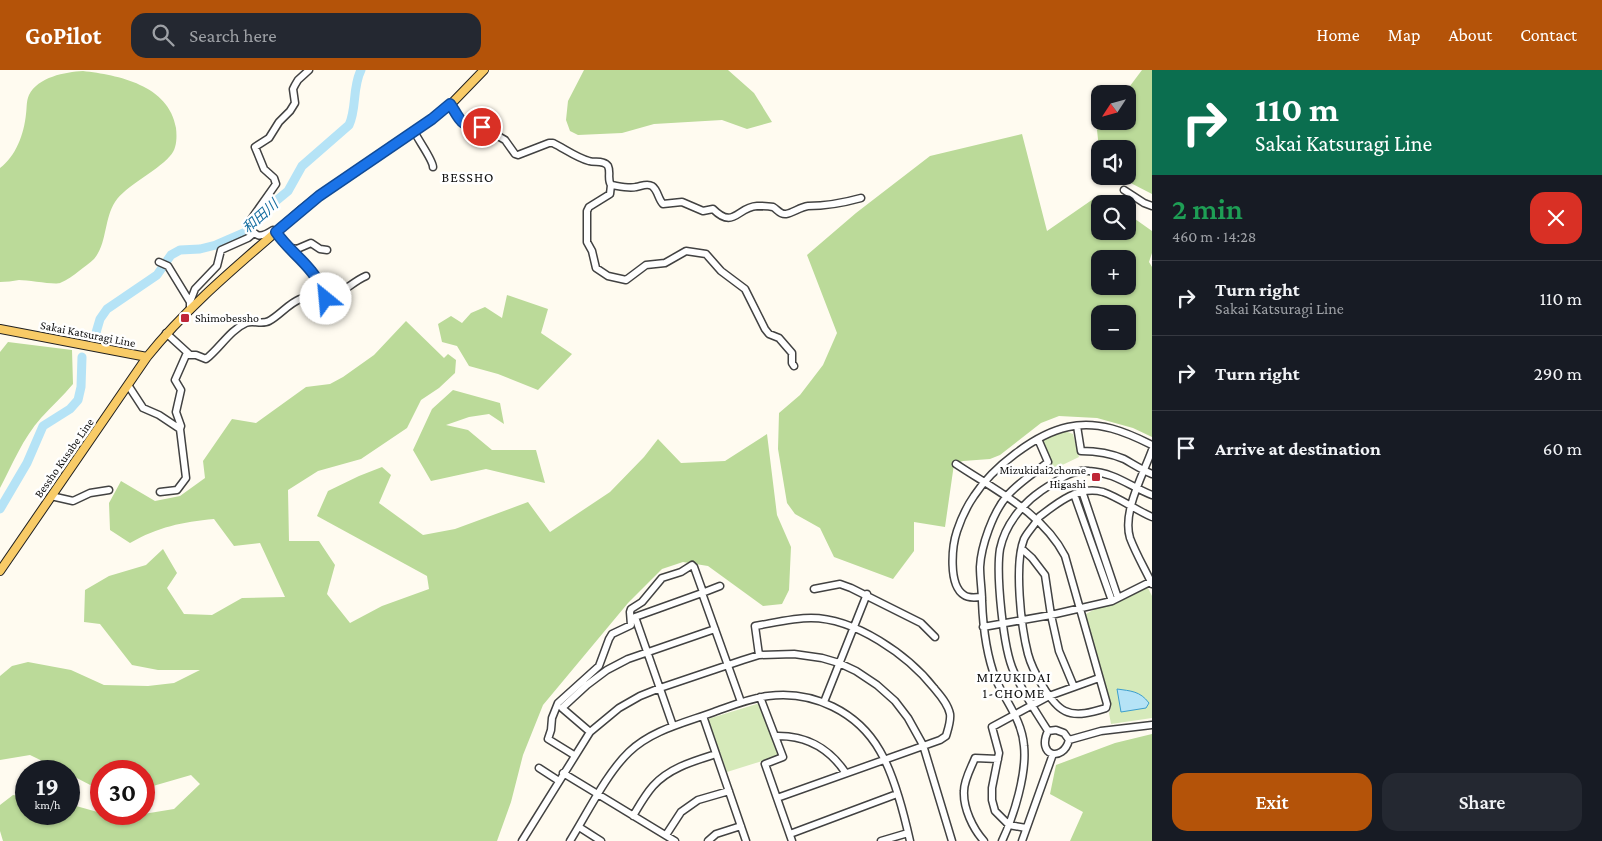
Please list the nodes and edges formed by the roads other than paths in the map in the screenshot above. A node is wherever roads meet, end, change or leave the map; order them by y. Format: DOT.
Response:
graph roads {
  1 [pos="310,70"];
  2 [pos="484,70"];
  3 [pos="450,104"];
  4 [pos="414,131"];
  5 [pos="433,167"];
  6 [pos="611,185"];
  7 [pos="1124,190"];
  8 [pos="861,198"];
  9 [pos="1152,206"];
  10 [pos="276,232"];
  11 [pos="254,233"];
  12 [pos="291,248"];
  13 [pos="327,250"];
  14 [pos="160,262"];
  15 [pos="366,276"];
  16 [pos="326,299"];
  17 [pos="190,306"];
  18 [pos="0,329"];
  19 [pos="166,333"];
  20 [pos="189,354"];
  21 [pos="147,357"];
  22 [pos="794,366"];
  23 [pos="128,385"];
  24 [pos="1077,426"];
  25 [pos="180,429"];
  26 [pos="1038,439"];
  27 [pos="1152,445"];
  28 [pos="1152,450"];
  29 [pos="956,464"];
  30 [pos="1145,471"];
  31 [pos="1152,474"];
  32 [pos="984,483"];
  33 [pos="1137,488"];
  34 [pos="109,490"];
  35 [pos="1082,491"];
  36 [pos="160,492"];
  37 [pos="1074,494"];
  38 [pos="51,496"];
  39 [pos="1152,496"];
  40 [pos="1006,497"];
  41 [pos="1022,507"];
  42 [pos="1130,507"];
  43 [pos="1152,517"];
  44 [pos="1037,520"];
  45 [pos="1022,549"];
  46 [pos="0,571"];
  47 [pos="1152,582"];
  48 [pos="720,586"];
  49 [pos="814,588"];
  50 [pos="702,594"];
  51 [pos="867,594"];
  52 [pos="982,597"];
  53 [pos="1115,599"];
  54 [pos="1080,609"];
  55 [pos="1051,615"];
  56 [pos="1022,620"];
  57 [pos="1003,624"];
  58 [pos="853,627"];
  59 [pos="983,627"];
  60 [pos="714,629"];
  61 [pos="935,637"];
  62 [pos="647,653"];
  63 [pos="759,655"];
  64 [pos="840,663"];
  65 [pos="727,665"];
  66 [pos="1099,678"];
  67 [pos="1074,687"];
  68 [pos="660,688"];
  69 [pos="1049,696"];
  70 [pos="760,697"];
  71 [pos="741,702"];
  72 [pos="824,702"];
  73 [pos="1032,704"];
  74 [pos="1015,714"];
  75 [pos="703,716"];
  76 [pos="1152,725"];
  77 [pos="673,726"];
  78 [pos="1048,731"];
  79 [pos="590,732"];
  80 [pos="775,736"];
  81 [pos="1069,740"];
  82 [pos="923,745"];
  83 [pos="716,754"];
  84 [pos="1053,754"];
  85 [pos="574,755"];
  86 [pos="998,759"];
  87 [pos="885,760"];
  88 [pos="539,768"];
  89 [pos="845,772"];
  90 [pos="563,773"];
  91 [pos="559,781"];
  92 [pos="729,791"];
  93 [pos="896,794"];
  94 [pos="598,795"];
  95 [pos="777,798"];
  96 [pos="633,816"];
  97 [pos="1009,825"];
  98 [pos="741,826"];
  99 [pos="579,827"];
  100 [pos="1026,828"];
  101 [pos="908,833"];
  102 [pos="790,834"];
  103 [pos="666,835"];
  104 [pos="522,841"];
  105 [pos="570,841"];
  106 [pos="602,841"];
  107 [pos="675,841"];
  108 [pos="708,841"];
  109 [pos="746,841"];
  110 [pos="792,841"];
  111 [pos="881,841"];
  112 [pos="910,841"];
  113 [pos="952,841"];
  114 [pos="984,841"];
  115 [pos="1002,841"];
  116 [pos="1022,841"];
  1 -- 11 [label="street"];
  2 -- 3 [label="main road, Sakai Katsuragi Line"];
  3 -- 4 [label="main road, Sakai Katsuragi Line"];
  3 -- 6 [label="street"];
  4 -- 5 [label="street"];
  4 -- 10 [label="main road, Sakai Katsuragi Line"];
  6 -- 8 [label="street"];
  6 -- 22 [label="street"];
  7 -- 9 [label="street"];
  10 -- 11 [label="street"];
  10 -- 12 [label="street"];
  10 -- 17 [label="main road, Sakai Katsuragi Line"];
  11 -- 17 [label="street"];
  12 -- 13 [label="street"];
  12 -- 16 [label="street"];
  14 -- 17 [label="street"];
  15 -- 16 [label="street"];
  16 -- 20 [label="street"];
  17 -- 19 [label="main road, Sakai Katsuragi Line"];
  18 -- 21 [label="main road, Sakai Katsuragi Line"];
  19 -- 20 [label="street"];
  19 -- 21 [label="main road, Sakai Katsuragi Line"];
  20 -- 25 [label="street"];
  21 -- 23 [label="main road, Bessho Kusabe Line"];
  23 -- 25 [label="street"];
  23 -- 38 [label="main road, Bessho Kusabe Line"];
  24 -- 26 [label="street"];
  24 -- 27 [label="street"];
  24 -- 30 [label="street"];
  25 -- 36 [label="street"];
  26 -- 32 [label="street"];
  26 -- 40 [label="street"];
  28 -- 30 [label="street"];
  29 -- 32 [label="street"];
  30 -- 31 [label="street"];
  30 -- 33 [label="street"];
  32 -- 40 [label="street"];
  32 -- 52 [label="street"];
  33 -- 39 [label="street"];
  33 -- 41 [label="street"];
  33 -- 42 [label="street"];
  34 -- 38 [label="street"];
  35 -- 37 [label="street"];
  35 -- 42 [label="street"];
  35 -- 53 [label="street"];
  37 -- 44 [label="street"];
  37 -- 53 [label="street"];
  38 -- 46 [label="main road, Bessho Kusabe Line"];
  40 -- 41 [label="street"];
  40 -- 52 [label="street"];
  41 -- 44 [label="street"];
  41 -- 57 [label="street"];
  42 -- 43 [label="street"];
  42 -- 47 [label="street"];
  44 -- 45 [label="street"];
  44 -- 54 [label="street"];
  45 -- 55 [label="street"];
  45 -- 56 [label="street"];
  47 -- 53 [label="street"];
  48 -- 50 [label="street"];
  49 -- 51 [label="street"];
  50 -- 60 [label="street"];
  50 -- 62 [label="street"];
  50 -- 85 [label="street"];
  51 -- 58 [label="street"];
  51 -- 61 [label="street"];
  52 -- 59 [label="street"];
  53 -- 54 [label="street"];
  54 -- 55 [label="street"];
  54 -- 66 [label="street"];
  55 -- 56 [label="street"];
  55 -- 67 [label="street"];
  56 -- 57 [label="street"];
  56 -- 69 [label="street"];
  57 -- 59 [label="street"];
  57 -- 73 [label="street"];
  58 -- 63 [label="street"];
  58 -- 64 [label="street"];
  58 -- 82 [label="street"];
  59 -- 74 [label="street"];
  60 -- 62 [label="street"];
  60 -- 65 [label="street"];
  62 -- 68 [label="street"];
  62 -- 79 [label="street"];
  63 -- 64 [label="street"];
  63 -- 65 [label="street"];
  64 -- 72 [label="street"];
  64 -- 82 [label="street"];
  65 -- 68 [label="street"];
  65 -- 71 [label="street"];
  66 -- 67 [label="street"];
  66 -- 69 [label="street"];
  67 -- 69 [label="street"];
  68 -- 77 [label="street"];
  68 -- 79 [label="street"];
  69 -- 73 [label="street"];
  70 -- 71 [label="street"];
  70 -- 72 [label="street"];
  70 -- 80 [label="street"];
  71 -- 75 [label="street"];
  72 -- 87 [label="street"];
  73 -- 74 [label="street"];
  73 -- 78 [label="street"];
  74 -- 86 [label="street"];
  74 -- 97 [label="street"];
  75 -- 77 [label="street"];
  75 -- 83 [label="street"];
  76 -- 81 [label="street"];
  77 -- 94 [label="street"];
  78 -- 81 [label="street"];
  78 -- 84 [label="street"];
  79 -- 85 [label="street"];
  80 -- 89 [label="street"];
  80 -- 95 [label="street"];
  81 -- 84 [label="street"];
  82 -- 87 [label="street"];
  82 -- 113 [label="street"];
  83 -- 92 [label="street"];
  83 -- 96 [label="street"];
  84 -- 100 [label="street"];
  85 -- 90 [label="street"];
  86 -- 97 [label="street"];
  86 -- 114 [label="street"];
  87 -- 89 [label="street"];
  87 -- 93 [label="street"];
  88 -- 91 [label="street"];
  89 -- 95 [label="street"];
  90 -- 91 [label="street"];
  90 -- 94 [label="street"];
  91 -- 104 [label="street"];
  92 -- 98 [label="street"];
  92 -- 103 [label="street"];
  93 -- 101 [label="street"];
  93 -- 102 [label="street"];
  94 -- 96 [label="street"];
  94 -- 99 [label="street"];
  95 -- 102 [label="street"];
  96 -- 103 [label="street"];
  97 -- 100 [label="street"];
  97 -- 115 [label="street"];
  98 -- 108 [label="street"];
  98 -- 109 [label="street"];
  99 -- 105 [label="street"];
  99 -- 106 [label="street"];
  100 -- 116 [label="street"];
  101 -- 111 [label="street"];
  101 -- 112 [label="street"];
  102 -- 110 [label="street"];
  103 -- 107 [label="street"];
}
